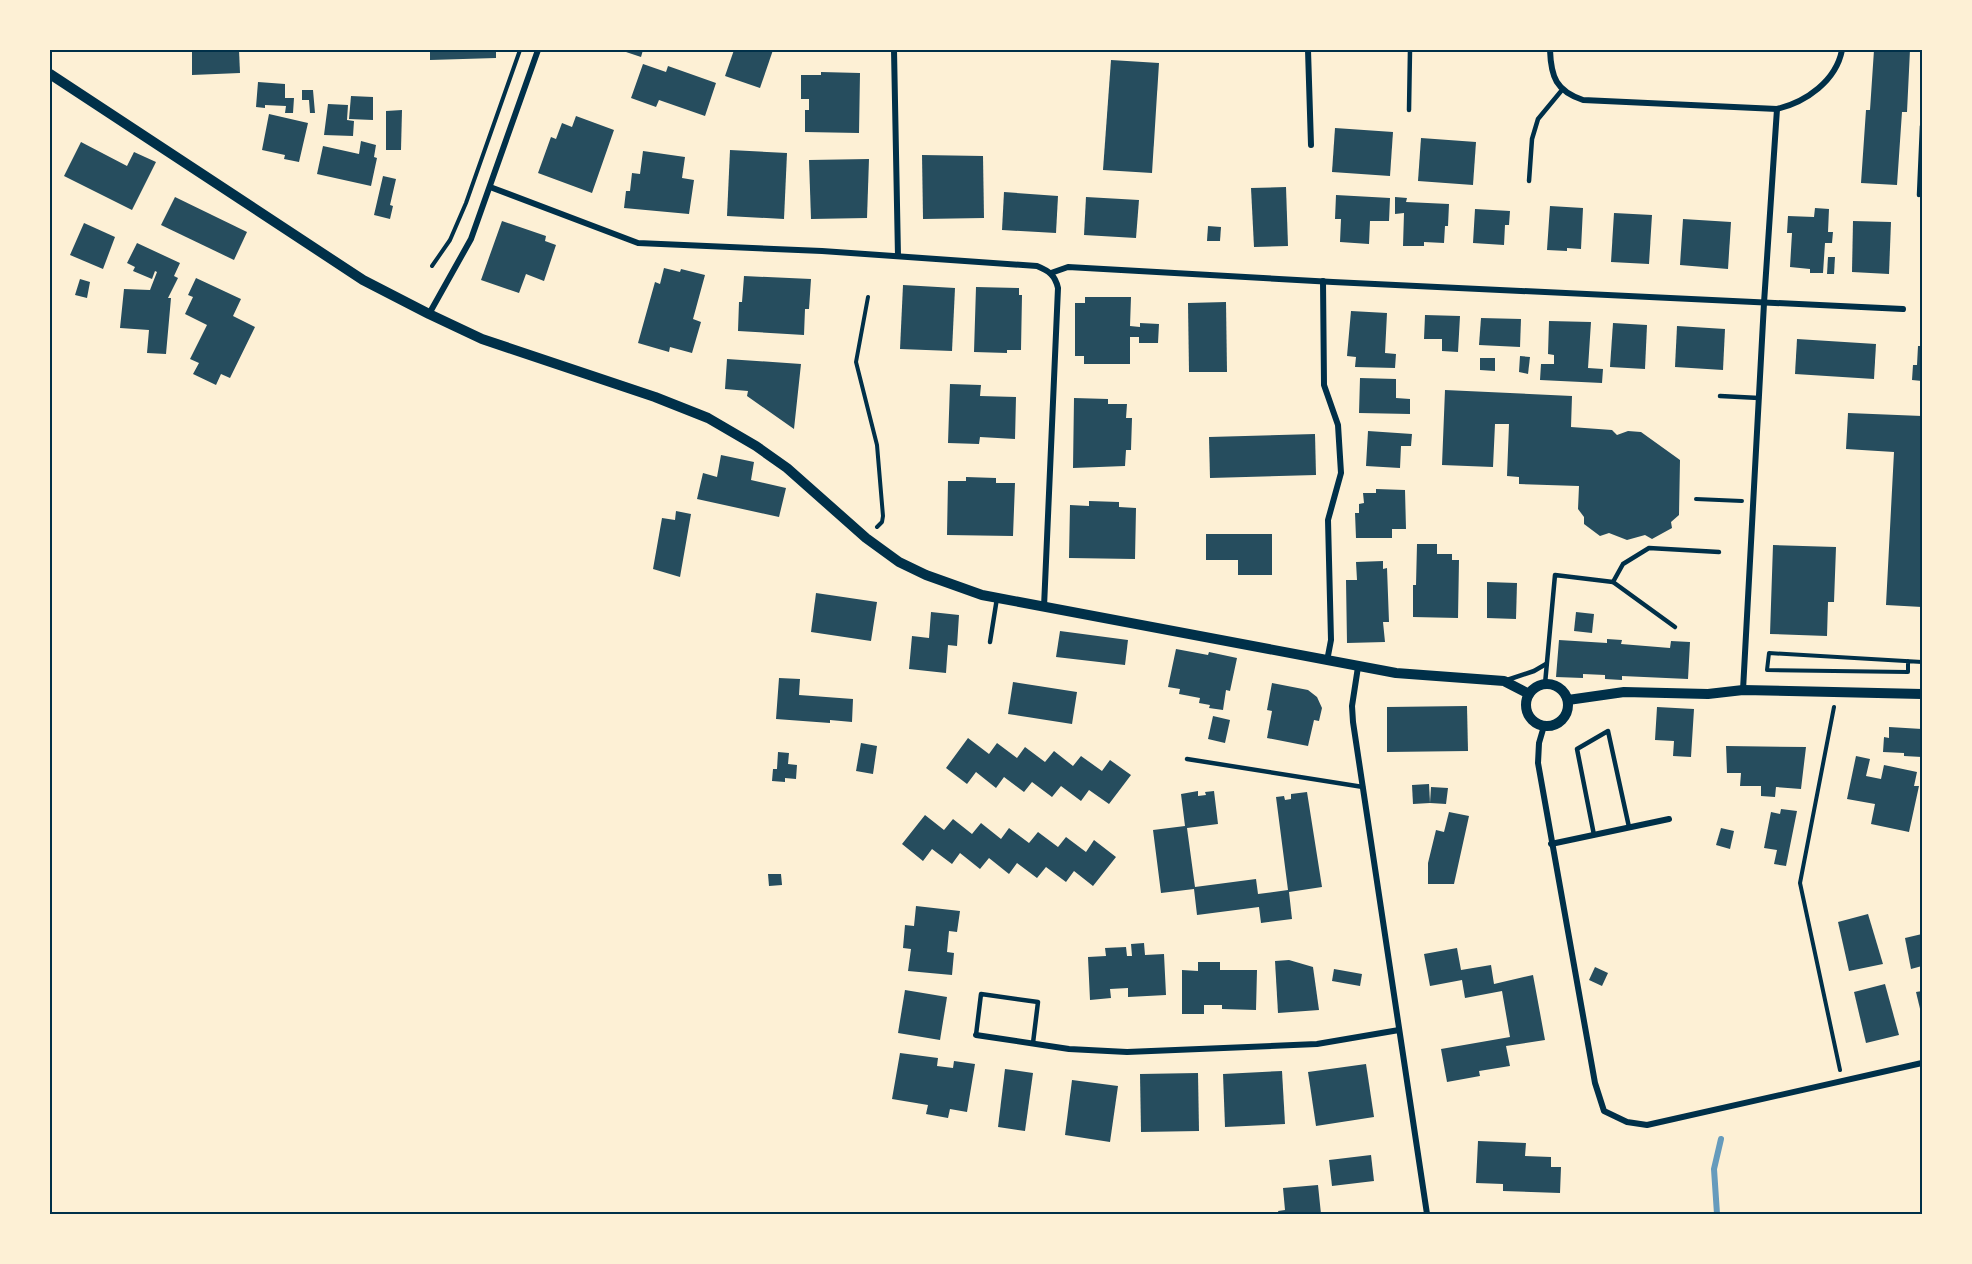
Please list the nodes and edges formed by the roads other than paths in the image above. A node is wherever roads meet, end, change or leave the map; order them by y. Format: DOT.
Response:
graph roads {
  1 [pos="538,50"];
  2 [pos="894,50"];
  3 [pos="1308,50"];
  4 [pos="1410,50"];
  5 [pos="1550,50"];
  6 [pos="1842,50"];
  7 [pos="50,74"];
  8 [pos="1562,90"];
  9 [pos="1777,109"];
  10 [pos="1408,110"];
  11 [pos="1923,126"];
  12 [pos="1311,145"];
  13 [pos="1529,181"];
  14 [pos="490,187"];
  15 [pos="1919,195"];
  16 [pos="897,256"];
  17 [pos="1051,273"];
  18 [pos="1323,281"];
  19 [pos="1764,303"];
  20 [pos="1903,309"];
  21 [pos="429,314"];
  22 [pos="1720,396"];
  23 [pos="1759,398"];
  24 [pos="1719,552"];
  25 [pos="1613,582"];
  26 [pos="997,598"];
  27 [pos="1044,607"];
  28 [pos="1675,627"];
  29 [pos="990,642"];
  30 [pos="1328,661"];
  31 [pos="1546,664"];
  32 [pos="1358,667"];
  33 [pos="1504,681"];
  34 [pos="1545,684"];
  35 [pos="1743,690"];
  36 [pos="1529,694"];
  37 [pos="1923,694"];
  38 [pos="1568,700"];
  39 [pos="1544,726"];
  40 [pos="1187,759"];
  41 [pos="1363,787"];
  42 [pos="1669,819"];
  43 [pos="1629,827"];
  44 [pos="1594,835"];
  45 [pos="1551,844"];
  46 [pos="1399,1030"];
  47 [pos="976,1035"];
  48 [pos="1033,1043"];
  49 [pos="1923,1063"];
  50 [pos="1427,1215"];
  1 -- 14 [label="street"];
  2 -- 16 [label="street"];
  3 -- 12 [label="street"];
  4 -- 10 [label="lane"];
  5 -- 8 [label="street"];
  6 -- 9 [label="street"];
  7 -- 21 [label="street"];
  8 -- 9 [label="street"];
  8 -- 13 [label="lane"];
  9 -- 19 [label="street"];
  11 -- 15 [label="lane"];
  14 -- 16 [label="street"];
  14 -- 21 [label="street"];
  16 -- 17 [label="street"];
  17 -- 18 [label="street"];
  17 -- 27 [label="street"];
  18 -- 19 [label="street"];
  18 -- 30 [label="street"];
  19 -- 20 [label="street"];
  19 -- 23 [label="street"];
  21 -- 26 [label="street"];
  22 -- 23 [label="lane"];
  23 -- 35 [label="street"];
  24 -- 25 [label="lane"];
  25 -- 28 [label="lane"];
  25 -- 31 [label="lane"];
  26 -- 27 [label="street"];
  26 -- 29 [label="lane"];
  27 -- 30 [label="street"];
  30 -- 32 [label="street"];
  31 -- 33 [label="lane"];
  31 -- 34 [label="lane"];
  32 -- 33 [label="street"];
  32 -- 41 [label="street"];
  33 -- 36 [label="street"];
  34 -- 36 [label="street"];
  34 -- 38 [label="street"];
  35 -- 37 [label="street"];
  35 -- 38 [label="street"];
  36 -- 39 [label="street"];
  38 -- 39 [label="street"];
  39 -- 45 [label="street"];
  40 -- 41 [label="lane"];
  41 -- 46 [label="street"];
  42 -- 43 [label="street"];
  43 -- 44 [label="street"];
  43 -- 44 [label="lane"];
  44 -- 45 [label="street"];
  45 -- 49 [label="street"];
  46 -- 48 [label="street"];
  46 -- 50 [label="street"];
  47 -- 48 [label="street"];
  47 -- 48 [label="lane"];
}
